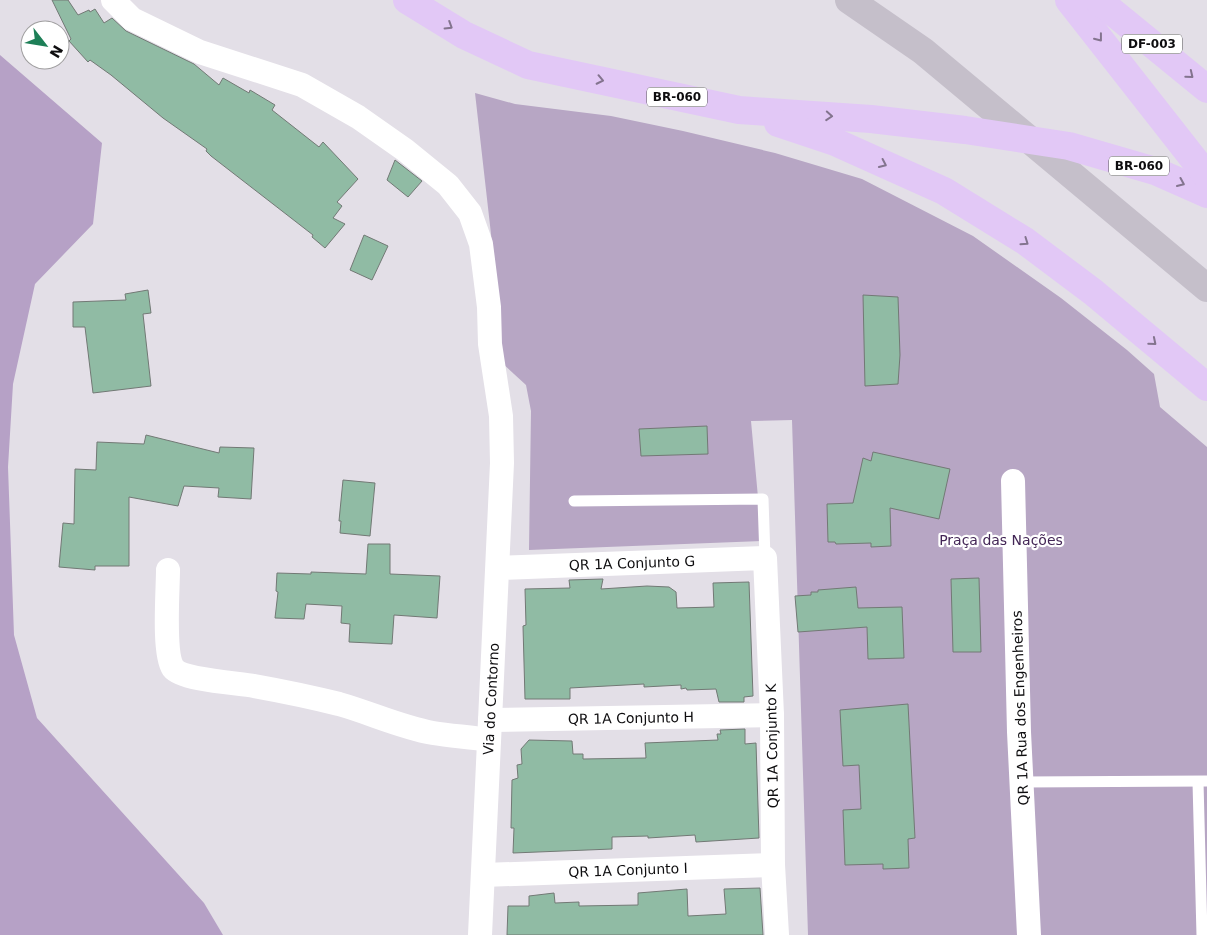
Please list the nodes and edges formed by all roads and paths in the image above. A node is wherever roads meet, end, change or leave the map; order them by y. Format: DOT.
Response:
graph roads {
  1 [pos="113,0"];
  2 [pos="407,0"];
  3 [pos="849,0"];
  4 [pos="1069,0"];
  5 [pos="1098,0"];
  6 [pos="1207,89"];
  7 [pos="739,110"];
  8 [pos="1207,176"];
  9 [pos="1207,194"];
  10 [pos="1207,288"];
  11 [pos="1207,387"];
  12 [pos="1013,481"];
  13 [pos="574,501"];
  14 [pos="765,558"];
  15 [pos="498,568"];
  16 [pos="168,570"];
  17 [pos="772,715"];
  18 [pos="490,730"];
  19 [pos="1022,782"];
  20 [pos="1203,782"];
  21 [pos="773,865"];
  22 [pos="483,875"];
  23 [pos="480,935"];
  24 [pos="777,935"];
  25 [pos="1030,935"];
  26 [pos="1202,935"];
  1 -- 15 [label="street, Via do Contorno"];
  2 -- 7 [label="highway, BR-060, one-way"];
  3 -- 10 [label="street"];
  4 -- 8 [label="highway, one-way"];
  5 -- 6 [label="highway, DF-003, one-way"];
  7 -- 9 [label="highway, BR-060, one-way"];
  7 -- 11 [label="highway, one-way"];
  12 -- 19 [label="street, QR 1A Rua dos Engenheiros"];
  13 -- 14 [label="lane"];
  14 -- 15 [label="street, QR 1A Conjunto G"];
  14 -- 17 [label="street, QR 1A Conjunto K"];
  15 -- 18 [label="street, Via do Contorno"];
  16 -- 18 [label="street, QR 1A Conjunto H"];
  17 -- 18 [label="street, QR 1A Conjunto H"];
  17 -- 21 [label="street, QR 1A Conjunto K"];
  18 -- 22 [label="street, Via do Contorno"];
  19 -- 20 [label="lane"];
  19 -- 25 [label="street, QR 1A Rua dos Engenheiros"];
  20 -- 26 [label="lane"];
  21 -- 22 [label="street, QR 1A Conjunto I"];
  21 -- 24 [label="street, QR 1A Conjunto K"];
  22 -- 23 [label="street, Via do Contorno"];
}
